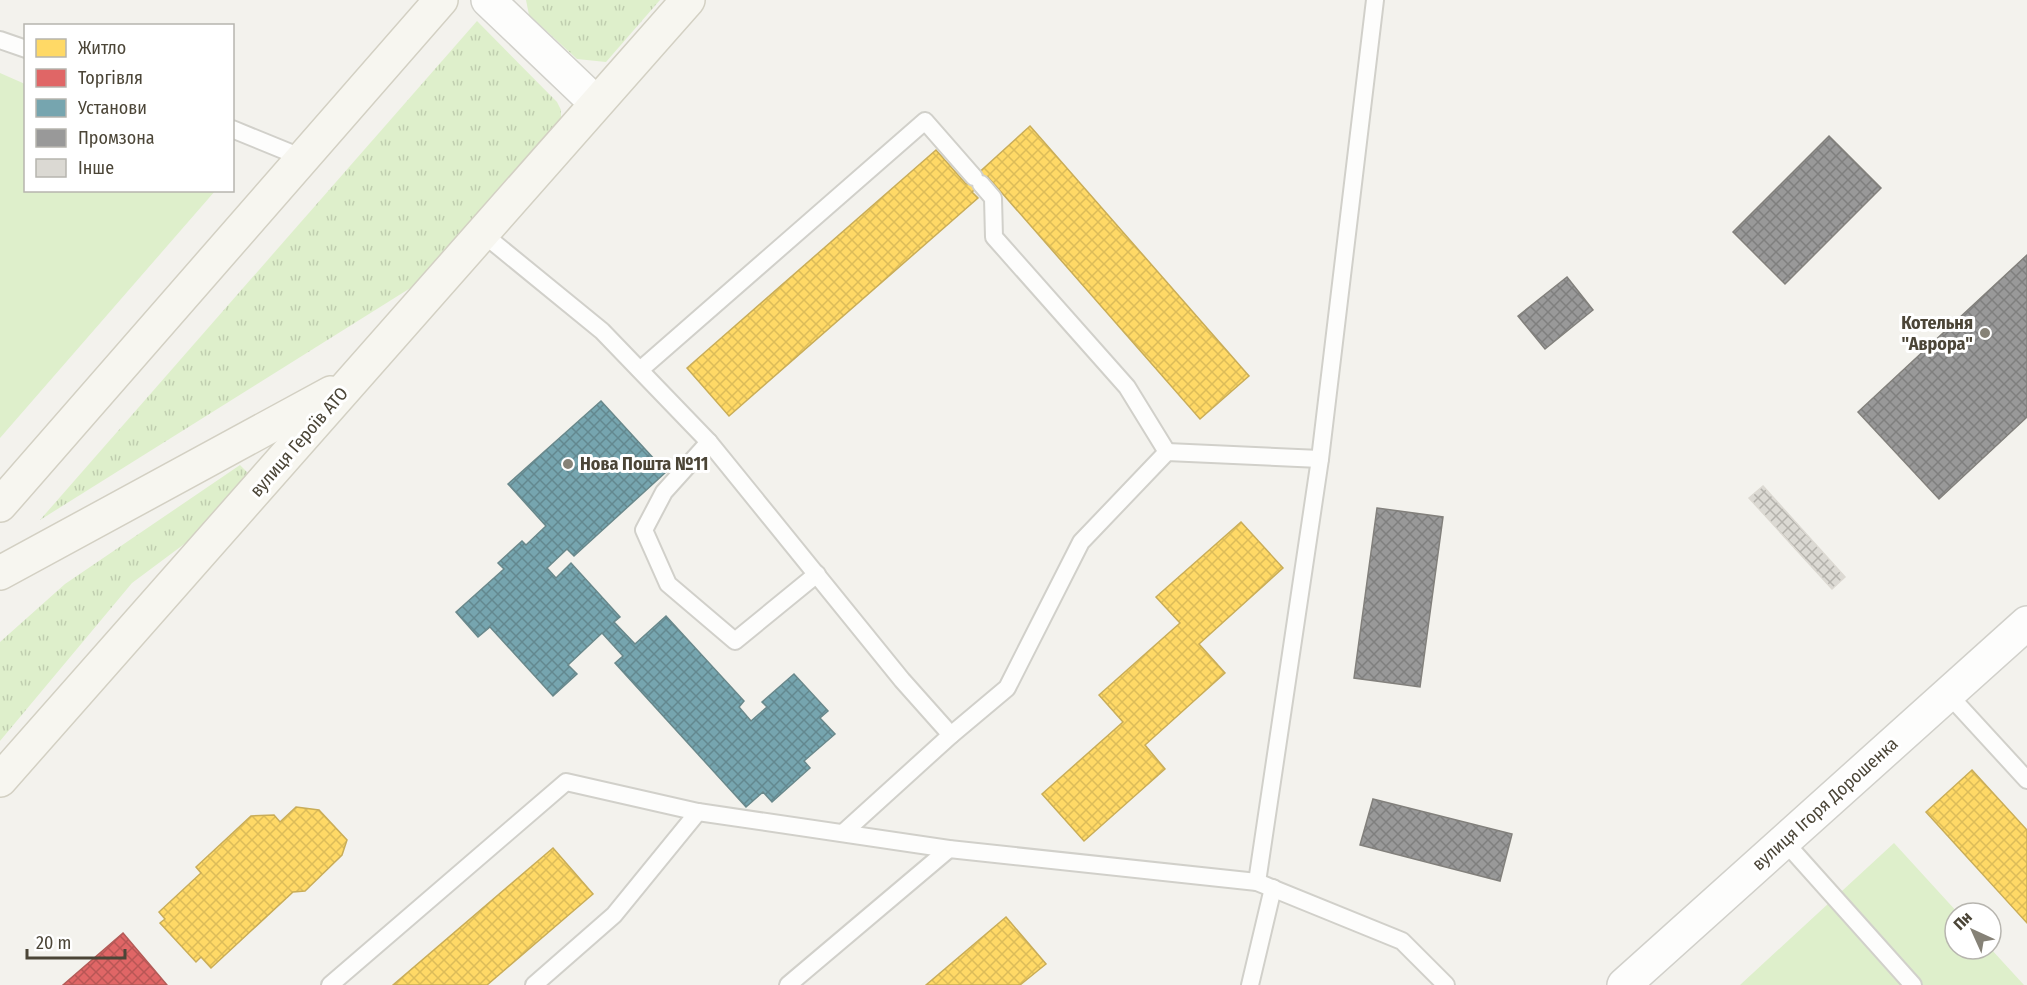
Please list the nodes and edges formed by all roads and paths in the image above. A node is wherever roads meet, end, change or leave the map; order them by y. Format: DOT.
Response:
graph roads {
  1 [pos="441,0"];
  2 [pos="488,0"];
  3 [pos="688,0"];
  4 [pos="1375,0"];
  5 [pos="0,39"];
  6 [pos="24,48"];
  7 [pos="596,103"];
  8 [pos="234,130"];
  9 [pos="303,158"];
  10 [pos="482,233"];
  11 [pos="640,370"];
  12 [pos="351,382"];
  13 [pos="709,442"];
  14 [pos="1167,452"];
  15 [pos="1320,459"];
  16 [pos="0,505"];
  17 [pos="0,573"];
  18 [pos="817,574"];
  19 [pos="2027,623"];
  20 [pos="1948,694"];
  21 [pos="951,735"];
  22 [pos="0,780"];
  23 [pos="2027,780"];
  24 [pos="698,812"];
  25 [pos="843,834"];
  26 [pos="1784,842"];
  27 [pos="949,849"];
  28 [pos="1257,882"];
  29 [pos="1273,888"];
  30 [pos="330,985"];
  31 [pos="534,985"];
  32 [pos="788,985"];
  33 [pos="1250,985"];
  34 [pos="1446,985"];
  35 [pos="1624,985"];
  36 [pos="1913,985"];
  1 -- 9 [label="main road"];
  2 -- 7 [label="street"];
  3 -- 7 [label="main road, вулиця Героїв АТО"];
  4 -- 15 [label="lane"];
  5 -- 6 [label="lane"];
  7 -- 10 [label="main road, вулиця Героїв АТО"];
  8 -- 9 [label="lane"];
  9 -- 16 [label="main road"];
  10 -- 11 [label="lane"];
  10 -- 12 [label="main road, вулиця Героїв АТО"];
  11 -- 13 [label="lane"];
  11 -- 14 [label="lane"];
  12 -- 17 [label="main road"];
  12 -- 22 [label="main road, вулиця Героїв АТО"];
  13 -- 18 [label="lane"];
  13 -- 18 [label="lane"];
  14 -- 15 [label="lane"];
  14 -- 21 [label="lane"];
  15 -- 28 [label="lane"];
  18 -- 21 [label="lane"];
  19 -- 20 [label="street, вулиця Ігоря Дорошенка"];
  20 -- 23 [label="lane"];
  20 -- 26 [label="street, вулиця Ігоря Дорошенка"];
  21 -- 25 [label="lane"];
  24 -- 25 [label="lane"];
  24 -- 30 [label="lane"];
  24 -- 31 [label="lane"];
  25 -- 27 [label="lane"];
  26 -- 35 [label="street, вулиця Ігоря Дорошенка"];
  26 -- 36 [label="lane"];
  27 -- 28 [label="lane"];
  27 -- 32 [label="lane"];
  28 -- 29 [label="lane"];
  29 -- 33 [label="lane"];
  29 -- 34 [label="lane"];
}
